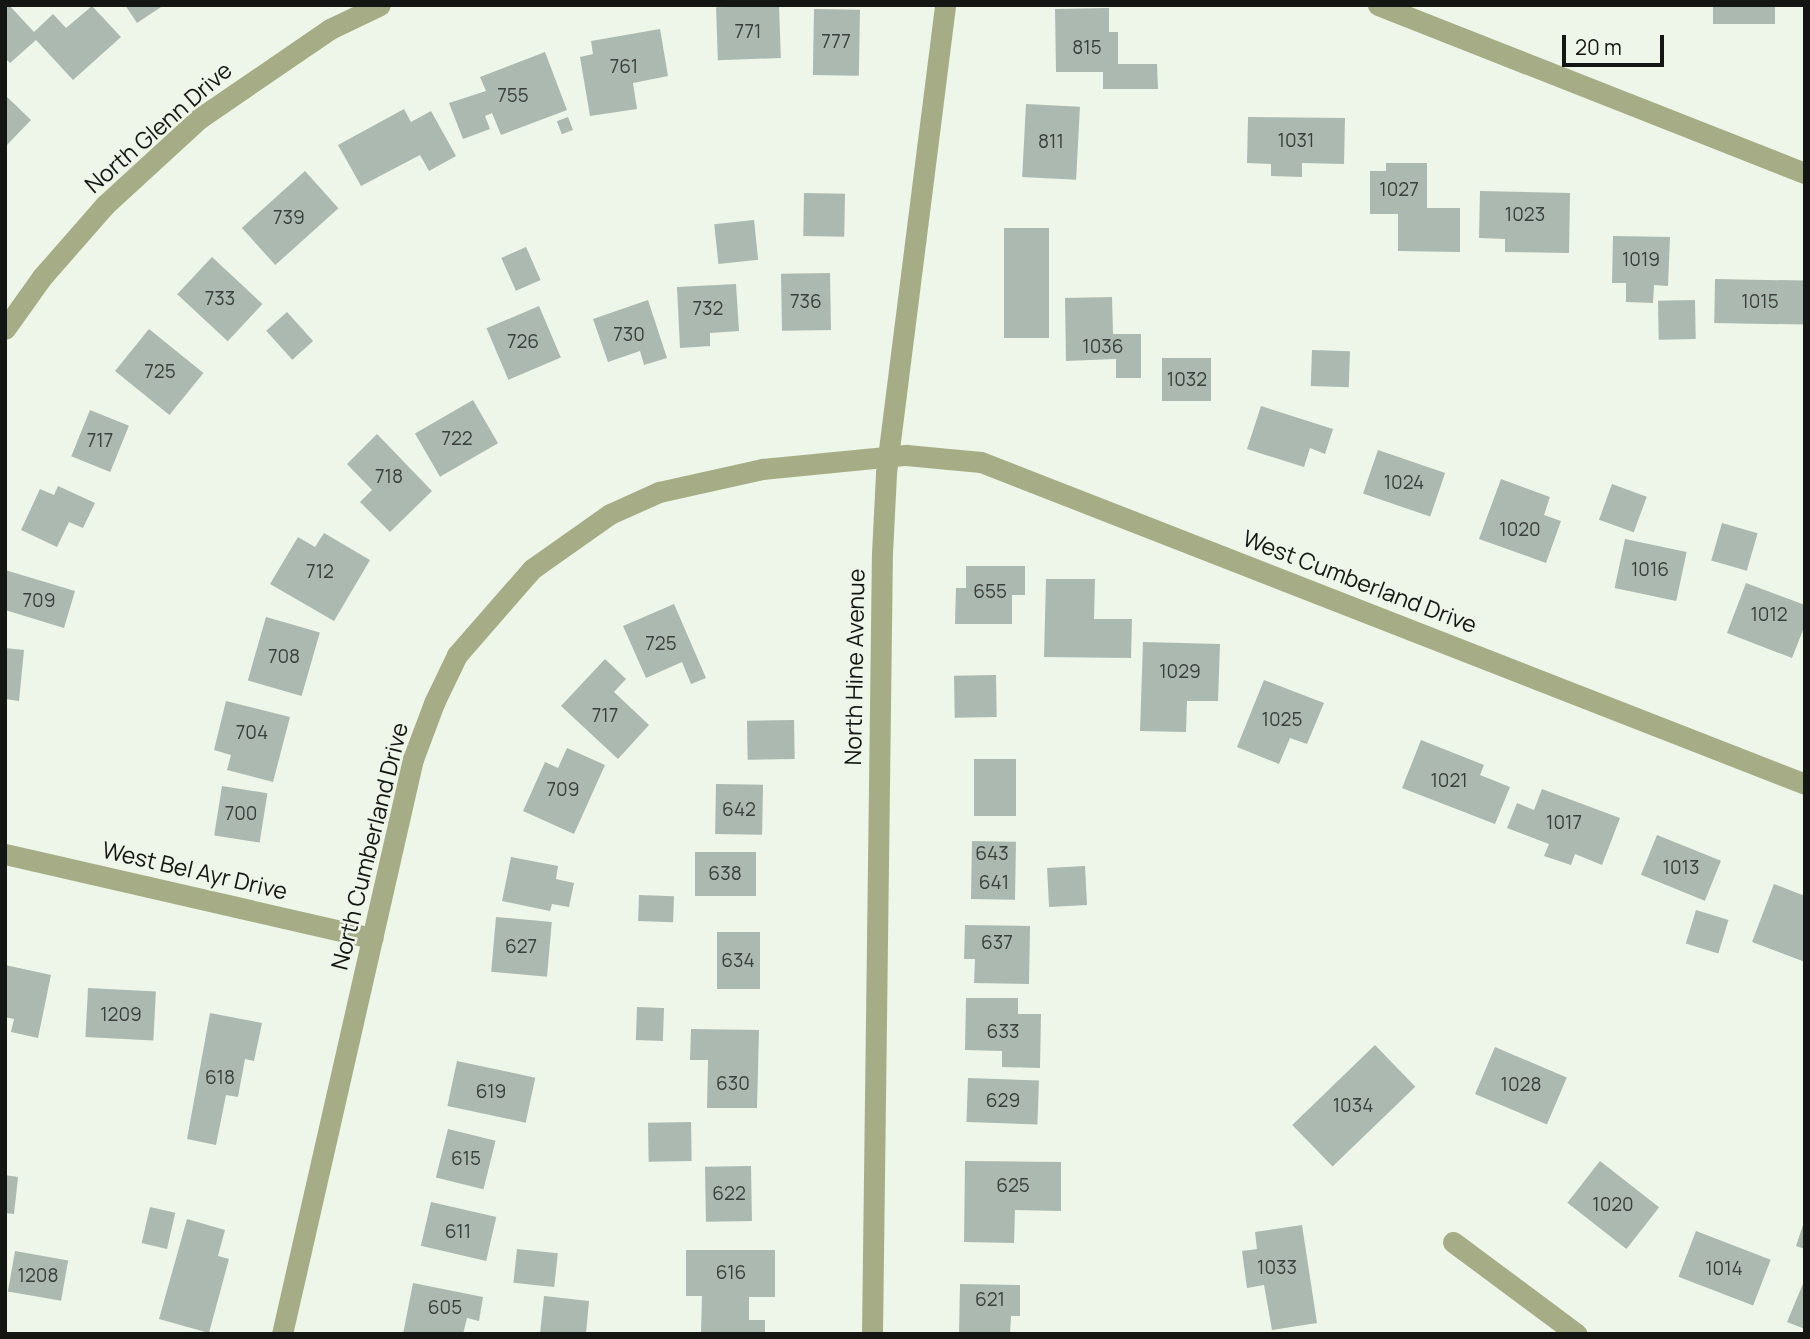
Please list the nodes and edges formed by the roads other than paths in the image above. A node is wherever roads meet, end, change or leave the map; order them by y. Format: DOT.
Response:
graph roads {
  1 [pos="380,5"];
  2 [pos="945,5"];
  3 [pos="1378,5"];
  4 [pos="1805,173"];
  5 [pos="5,329"];
  6 [pos="889,457"];
  7 [pos="1805,784"];
  8 [pos="5,854"];
  9 [pos="373,938"];
  10 [pos="1453,1242"];
  11 [pos="282,1334"];
  12 [pos="872,1334"];
  13 [pos="1577,1334"];
  1 -- 5 [label="street, North Glenn Drive"];
  2 -- 6 [label="street, North Hine Avenue"];
  3 -- 4 [label="street"];
  6 -- 7 [label="street, West Cumberland Drive"];
  6 -- 9 [label="street, North Cumberland Drive"];
  6 -- 12 [label="street, North Hine Avenue"];
  8 -- 9 [label="street, West Bel Ayr Drive"];
  9 -- 11 [label="street, North Cumberland Drive"];
  10 -- 13 [label="street"];
}
